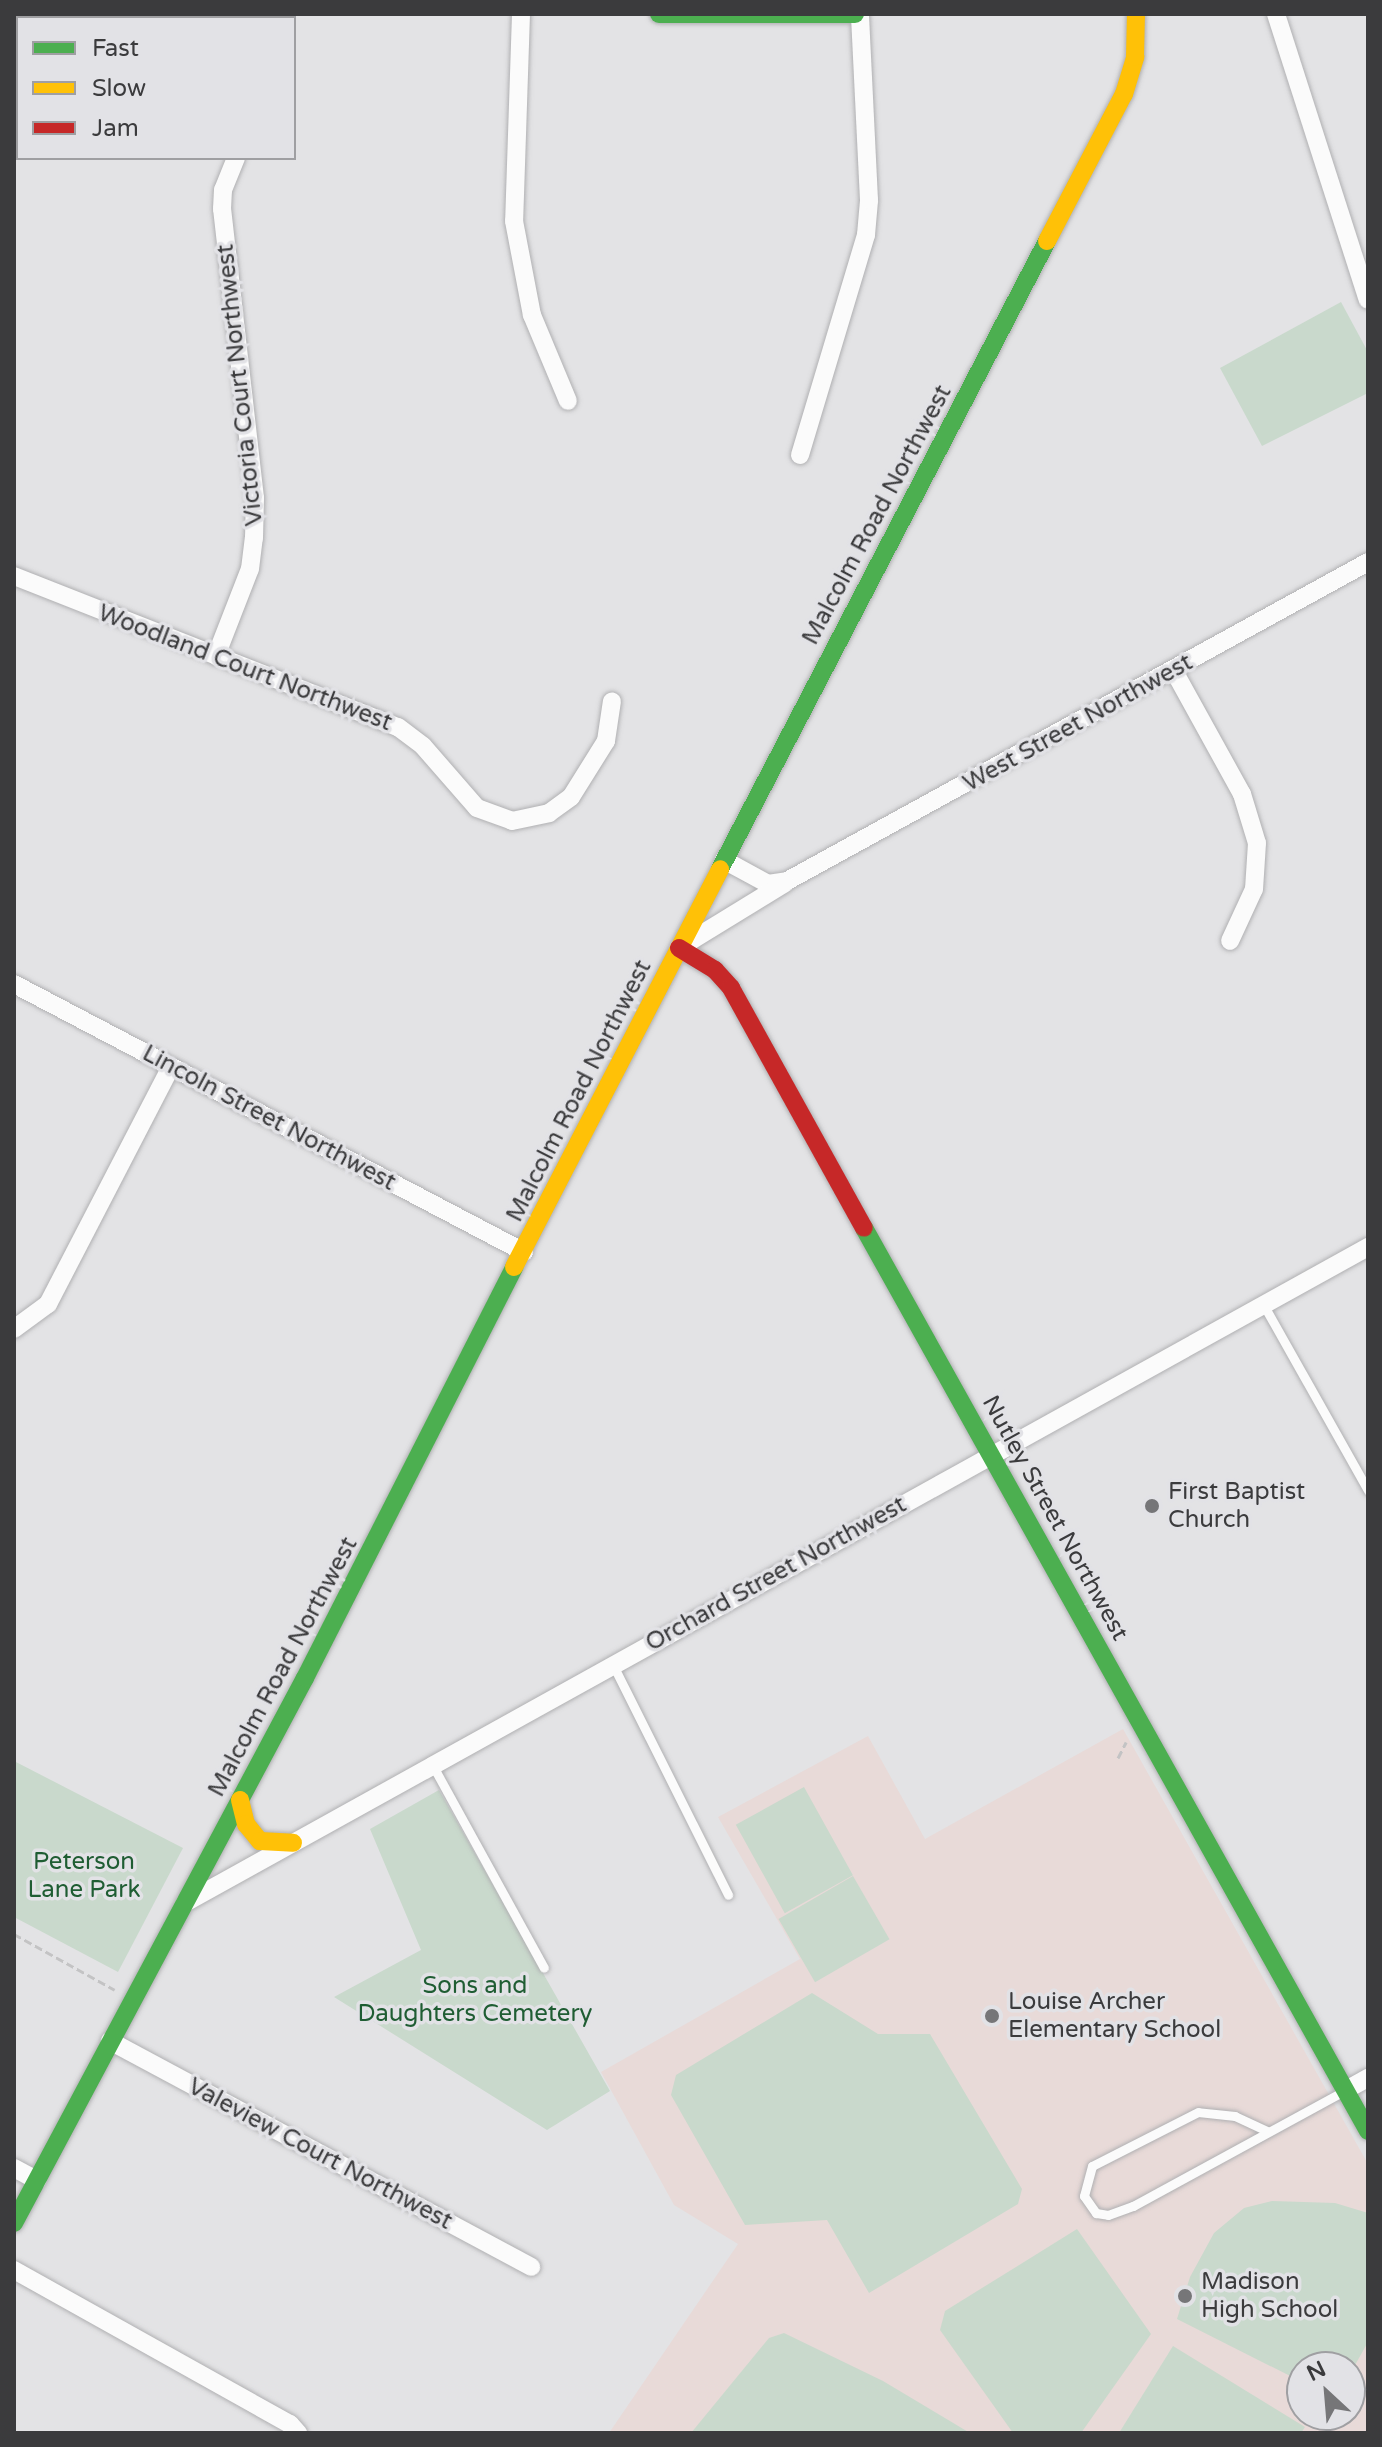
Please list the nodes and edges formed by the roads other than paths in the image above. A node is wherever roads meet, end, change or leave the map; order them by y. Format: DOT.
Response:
graph roads {
  1 [pos="521,14"];
  2 [pos="659,14"];
  3 [pos="857,14"];
  4 [pos="1136,14"];
  5 [pos="1276,14"];
  6 [pos="762,15"];
  7 [pos="235,160"];
  8 [pos="1368,300"];
  9 [pos="568,401"];
  10 [pos="800,455"];
  11 [pos="1368,562"];
  12 [pos="14,576"];
  13 [pos="216,656"];
  14 [pos="1174,671"];
  15 [pos="612,701"];
  16 [pos="724,860"];
  17 [pos="787,881"];
  18 [pos="1230,941"];
  19 [pos="679,948"];
  20 [pos="14,984"];
  21 [pos="171,1067"];
  22 [pos="1368,1247"];
  23 [pos="524,1252"];
  24 [pos="1263,1304"];
  25 [pos="14,1329"];
  26 [pos="991,1454"];
  27 [pos="1368,1490"];
  28 [pos="613,1665"];
  29 [pos="433,1766"];
  30 [pos="240,1800"];
  31 [pos="293,1843"];
  32 [pos="728,1895"];
  33 [pos="185,1903"];
  34 [pos="544,1968"];
  35 [pos="110,2041"];
  36 [pos="1368,2078"];
  37 [pos="1346,2090"];
  38 [pos="1267,2131"];
  39 [pos="1368,2131"];
  40 [pos="14,2168"];
  41 [pos="37,2180"];
  42 [pos="14,2223"];
  43 [pos="531,2267"];
  44 [pos="14,2270"];
  45 [pos="298,2433"];
  1 -- 9 [label="street"];
  2 -- 6 [label="main road"];
  3 -- 6 [label="main road"];
  3 -- 10 [label="street"];
  4 -- 16 [label="main road, Malcolm Road Northwest"];
  5 -- 8 [label="street"];
  7 -- 13 [label="street, Victoria Court Northwest"];
  11 -- 14 [label="street, West Street Northwest"];
  12 -- 13 [label="street, Woodland Court Northwest"];
  13 -- 15 [label="street, Woodland Court Northwest"];
  14 -- 17 [label="street, West Street Northwest"];
  14 -- 18 [label="street"];
  16 -- 17 [label="street"];
  16 -- 19 [label="main road, Malcolm Road Northwest"];
  17 -- 19 [label="street, West Street Northwest"];
  19 -- 23 [label="main road, Malcolm Road Northwest"];
  19 -- 26 [label="main road, Nutley Street Northwest"];
  20 -- 21 [label="street, Lincoln Street Northwest"];
  21 -- 23 [label="street, Lincoln Street Northwest"];
  21 -- 25 [label="street"];
  22 -- 24 [label="street, Orchard Street Northwest"];
  23 -- 30 [label="main road, Malcolm Road Northwest"];
  24 -- 26 [label="street, Orchard Street Northwest"];
  24 -- 27 [label="lane"];
  26 -- 28 [label="street, Orchard Street Northwest"];
  26 -- 37 [label="main road, Nutley Street Northwest"];
  28 -- 29 [label="street, Orchard Street Northwest"];
  28 -- 32 [label="lane"];
  29 -- 31 [label="street, Orchard Street Northwest"];
  29 -- 34 [label="lane"];
  30 -- 31 [label="main road"];
  30 -- 33 [label="main road, Malcolm Road Northwest"];
  31 -- 33 [label="street, Orchard Street Northwest"];
  33 -- 35 [label="main road, Malcolm Road Northwest"];
  35 -- 41 [label="main road, Malcolm Road Northwest"];
  35 -- 43 [label="street, Valeview Court Northwest"];
  36 -- 37 [label="street"];
  37 -- 38 [label="lane"];
  37 -- 39 [label="main road, Nutley Street Northwest"];
  38 -- 38 [label="lane"];
  40 -- 41 [label="street"];
  41 -- 42 [label="main road, Malcolm Road Northwest"];
  44 -- 45 [label="street"];
}
